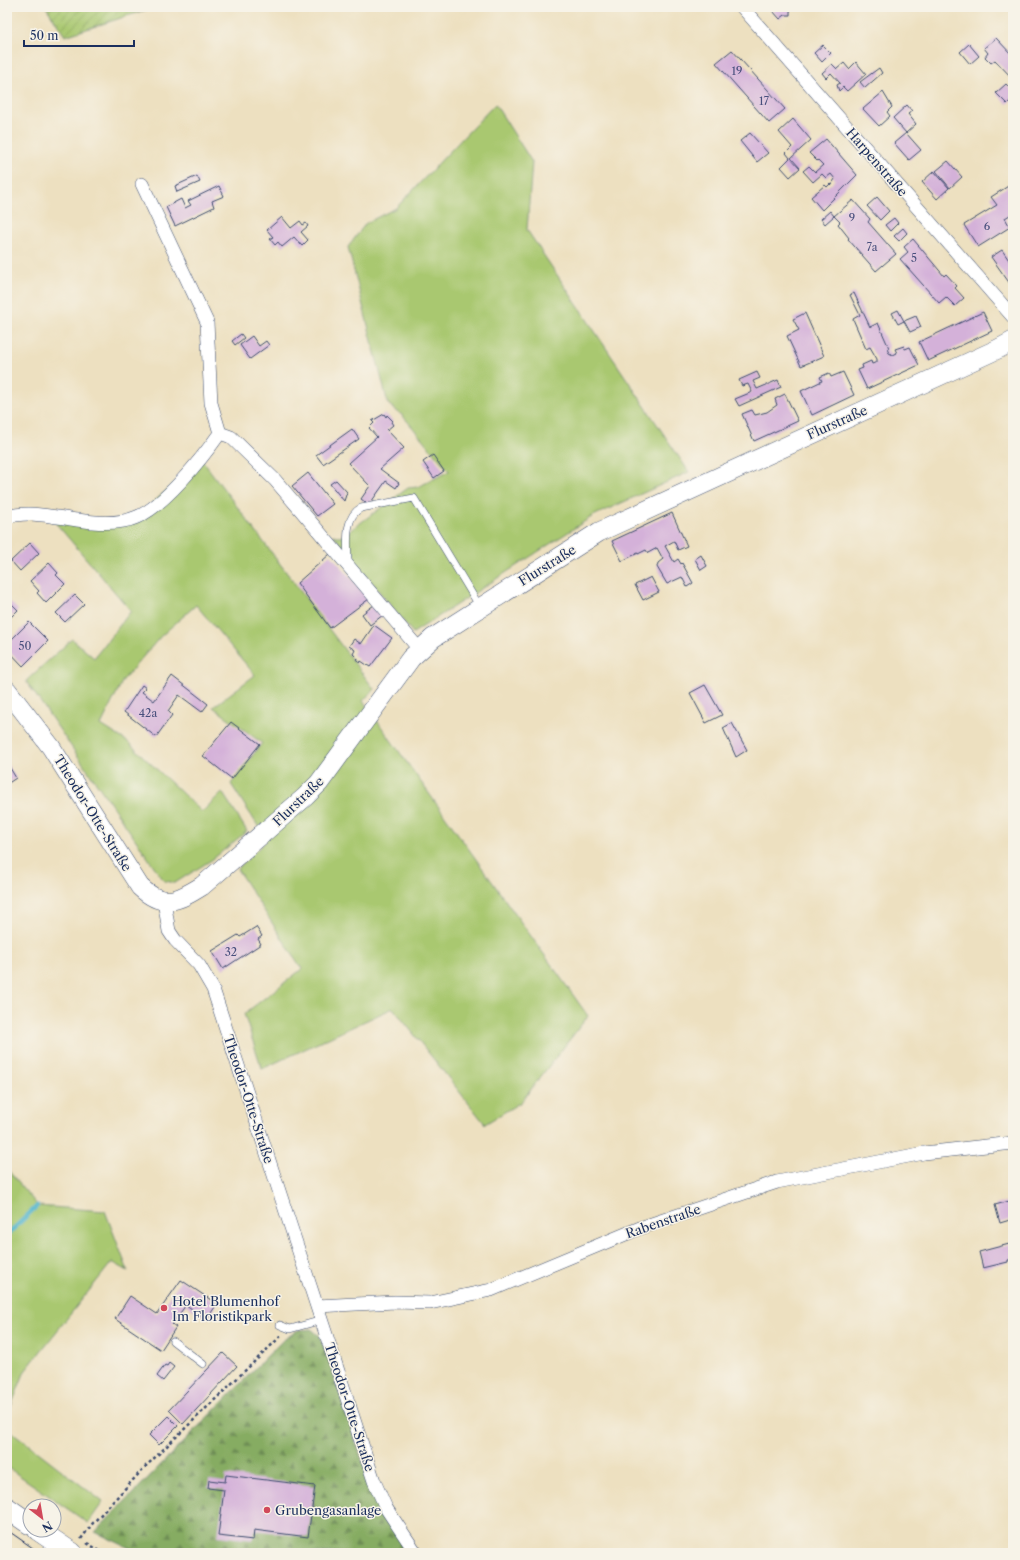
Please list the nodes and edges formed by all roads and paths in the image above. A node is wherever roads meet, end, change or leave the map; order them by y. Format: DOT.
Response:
graph roads {
  1 [pos="742,7"];
  2 [pos="142,184"];
  3 [pos="1013,317"];
  4 [pos="1013,341"];
  5 [pos="220,432"];
  6 [pos="7,517"];
  7 [pos="348,564"];
  8 [pos="480,607"];
  9 [pos="419,649"];
  10 [pos="7,690"];
  11 [pos="164,901"];
  12 [pos="1013,1143"];
  13 [pos="317,1306"];
  14 [pos="322,1320"];
  15 [pos="280,1325"];
  16 [pos="290,1329"];
  17 [pos="173,1341"];
  18 [pos="203,1364"];
  19 [pos="7,1508"];
  20 [pos="22,1518"];
  21 [pos="57,1538"];
  22 [pos="76,1546"];
  23 [pos="416,1553"];
  1 -- 3 [label="street, Harpenstraße"];
  2 -- 5 [label="street"];
  4 -- 8 [label="street, Flurstraße"];
  5 -- 6 [label="street"];
  5 -- 7 [label="street"];
  7 -- 8 [label="lane"];
  7 -- 9 [label="street"];
  8 -- 9 [label="street, Flurstraße"];
  9 -- 11 [label="street, Flurstraße"];
  10 -- 11 [label="street, Theodor-Otte-Straße"];
  11 -- 13 [label="street, Theodor-Otte-Straße"];
  12 -- 13 [label="street, Rabenstraße"];
  13 -- 14 [label="street, Theodor-Otte-Straße"];
  14 -- 16 [label="lane"];
  14 -- 23 [label="street, Theodor-Otte-Straße"];
  15 -- 16 [label="lane"];
  16 -- 22 [label="path"];
  17 -- 18 [label="lane"];
  19 -- 20 [label="main road"];
  21 -- 22 [label="main road"];
}
